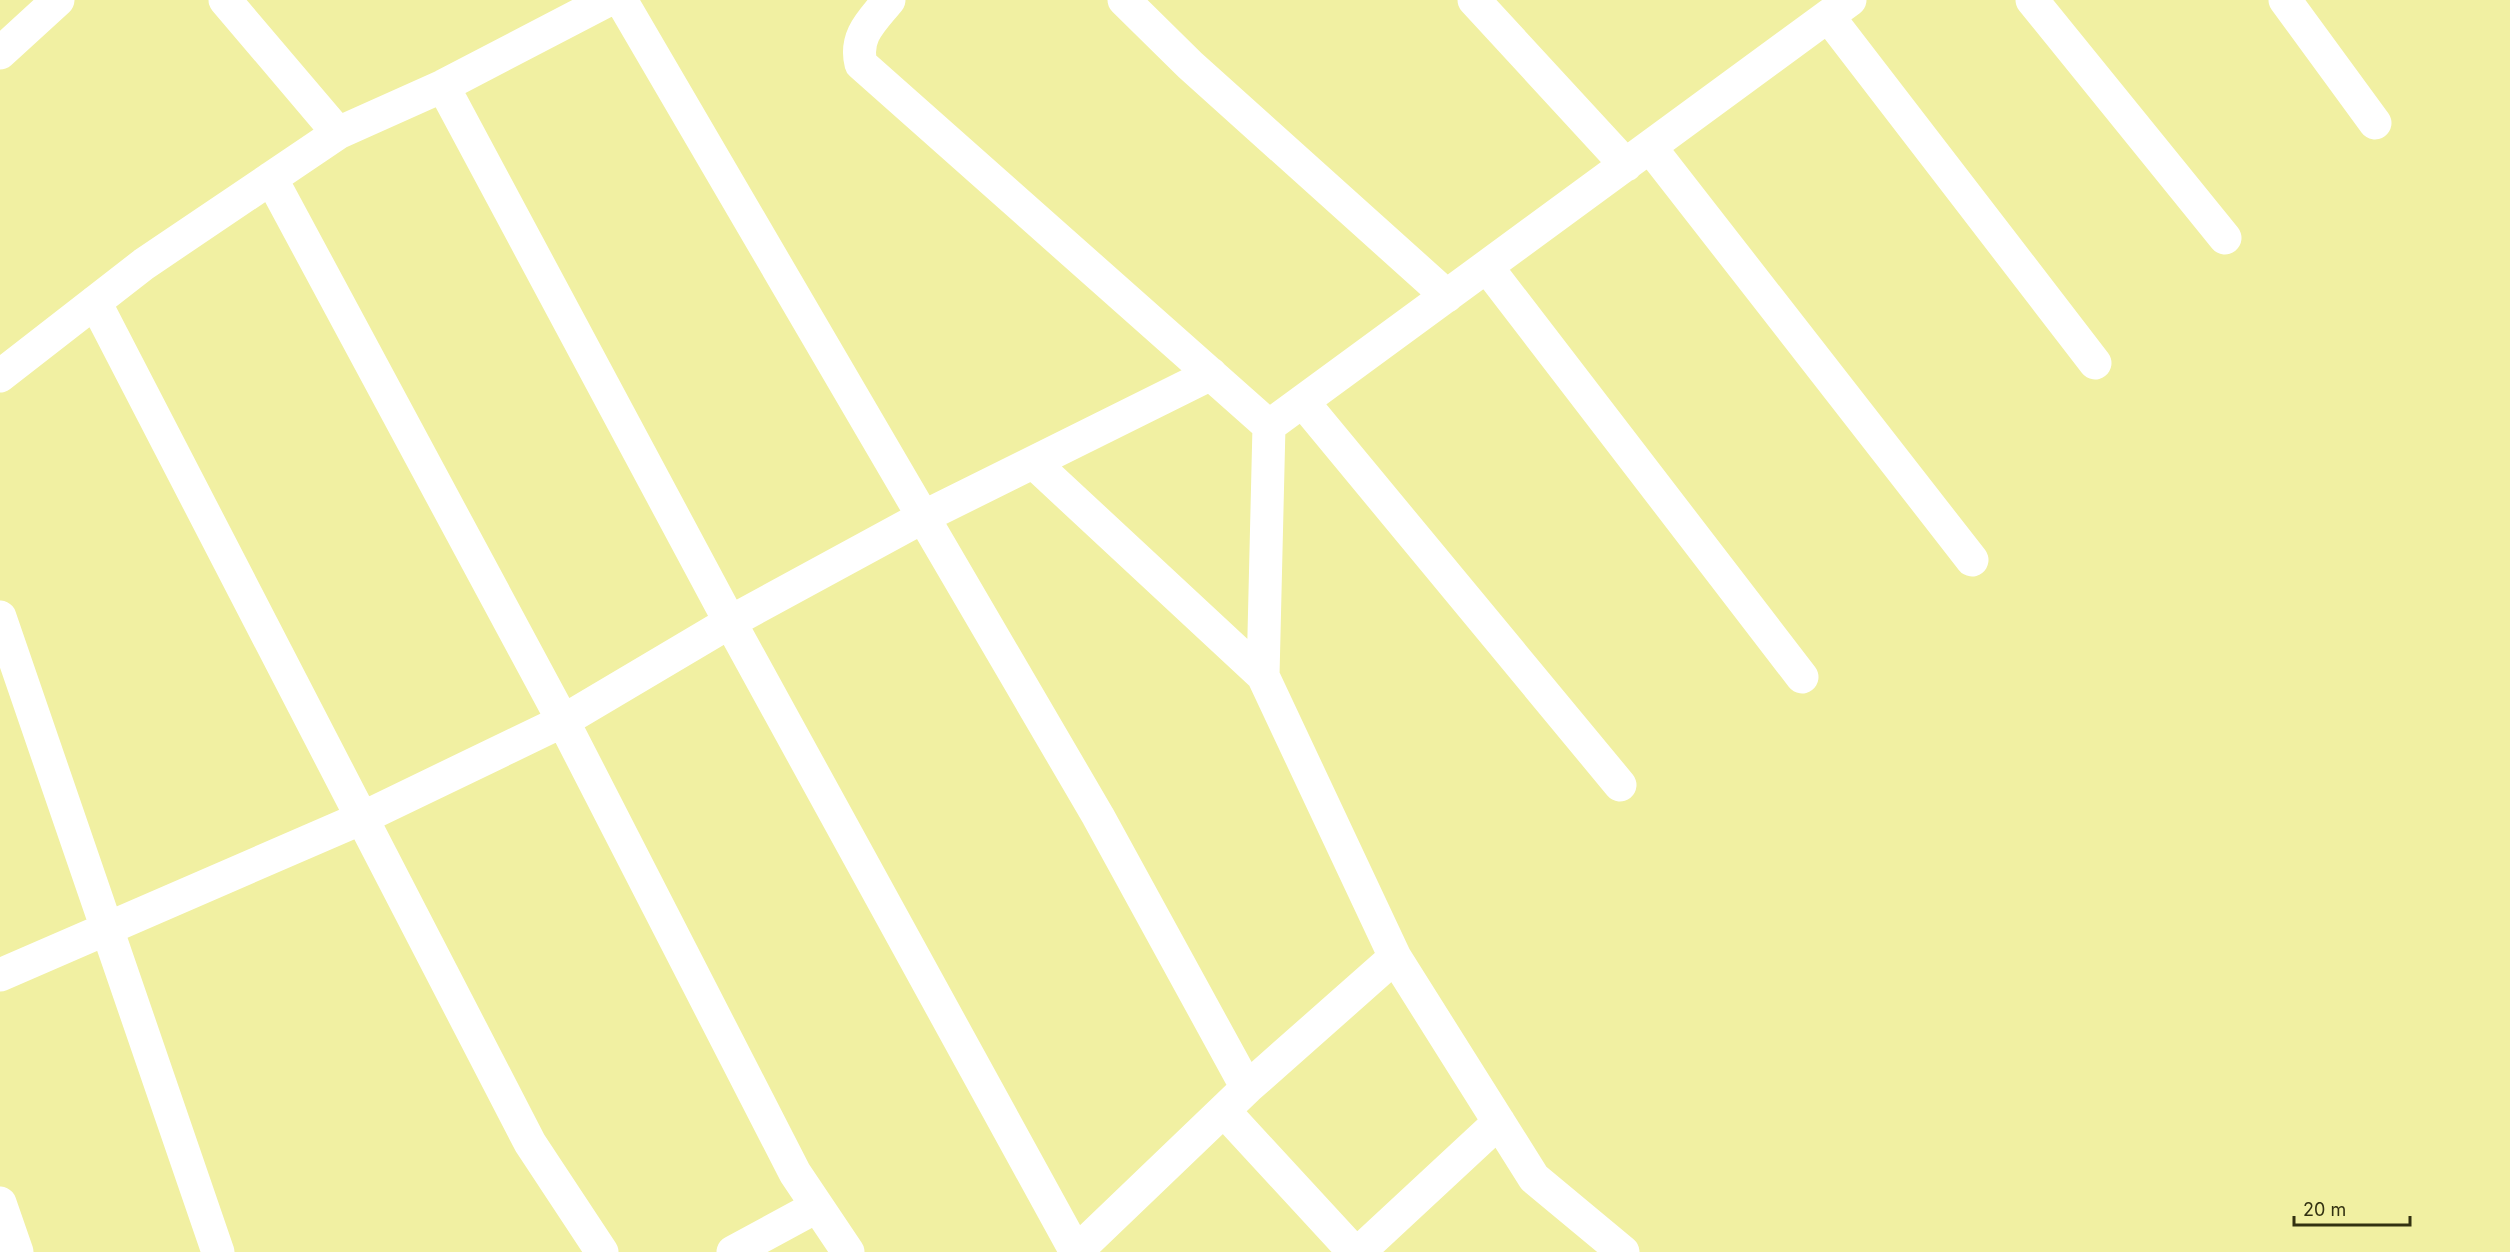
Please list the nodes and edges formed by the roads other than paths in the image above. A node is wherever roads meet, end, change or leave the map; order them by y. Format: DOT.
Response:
graph roads {
  1 [pos="58,0"];
  2 [pos="225,0"];
  3 [pos="608,0"];
  4 [pos="621,0"];
  5 [pos="889,0"];
  6 [pos="1124,0"];
  7 [pos="1474,0"];
  8 [pos="2032,0"];
  9 [pos="2285,0"];
  10 [pos="573,7"];
  11 [pos="1839,8"];
  12 [pos="0,53"];
  13 [pos="443,86"];
  14 [pos="2374,123"];
  15 [pos="338,133"];
  16 [pos="1638,156"];
  17 [pos="272,178"];
  18 [pos="2225,238"];
  19 [pos="1487,267"];
  20 [pos="1447,296"];
  21 [pos="95,302"];
  22 [pos="2095,363"];
  23 [pos="1212,374"];
  24 [pos="0,376"];
  25 [pos="1302,402"];
  26 [pos="1269,426"];
  27 [pos="1034,463"];
  28 [pos="923,517"];
  29 [pos="1971,560"];
  30 [pos="0,618"];
  31 [pos="730,622"];
  32 [pos="1263,676"];
  33 [pos="1802,677"];
  34 [pos="563,721"];
  35 [pos="1620,785"];
  36 [pos="362,818"];
  37 [pos="108,929"];
  38 [pos="1395,957"];
  39 [pos="0,975"];
  40 [pos="1236,1099"];
  41 [pos="1499,1122"];
  42 [pos="0,1203"];
  43 [pos="816,1207"];
  44 [pos="1087,1248"];
  45 [pos="18,1252"];
  46 [pos="218,1252"];
  47 [pos="602,1252"];
  48 [pos="733,1252"];
  49 [pos="848,1252"];
  50 [pos="1354,1252"];
  51 [pos="1359,1252"];
  52 [pos="1623,1252"];
  1 -- 12 [label="street"];
  2 -- 15 [label="street"];
  3 -- 10 [label="street"];
  4 -- 28 [label="street"];
  5 -- 23 [label="street"];
  6 -- 20 [label="street"];
  7 -- 16 [label="street"];
  8 -- 18 [label="street"];
  9 -- 14 [label="street"];
  10 -- 13 [label="street"];
  11 -- 16 [label="street"];
  11 -- 22 [label="street"];
  13 -- 15 [label="street"];
  13 -- 31 [label="street"];
  15 -- 17 [label="street"];
  16 -- 19 [label="street"];
  16 -- 29 [label="street"];
  17 -- 21 [label="street"];
  17 -- 34 [label="street"];
  19 -- 20 [label="street"];
  19 -- 33 [label="street"];
  20 -- 25 [label="street"];
  21 -- 24 [label="street"];
  21 -- 36 [label="street"];
  23 -- 26 [label="street"];
  23 -- 27 [label="street"];
  25 -- 26 [label="street"];
  25 -- 35 [label="street"];
  26 -- 32 [label="street"];
  27 -- 28 [label="street"];
  27 -- 32 [label="street"];
  28 -- 31 [label="street"];
  28 -- 40 [label="street"];
  30 -- 37 [label="street"];
  31 -- 34 [label="street"];
  31 -- 44 [label="street"];
  32 -- 38 [label="street"];
  34 -- 36 [label="street"];
  34 -- 43 [label="street"];
  36 -- 37 [label="street"];
  36 -- 47 [label="street"];
  37 -- 39 [label="street"];
  37 -- 46 [label="street"];
  38 -- 40 [label="street"];
  38 -- 41 [label="street"];
  40 -- 44 [label="street"];
  40 -- 50 [label="street"];
  41 -- 51 [label="street"];
  41 -- 52 [label="street"];
  42 -- 45 [label="street"];
  43 -- 48 [label="street"];
  43 -- 49 [label="street"];
}
